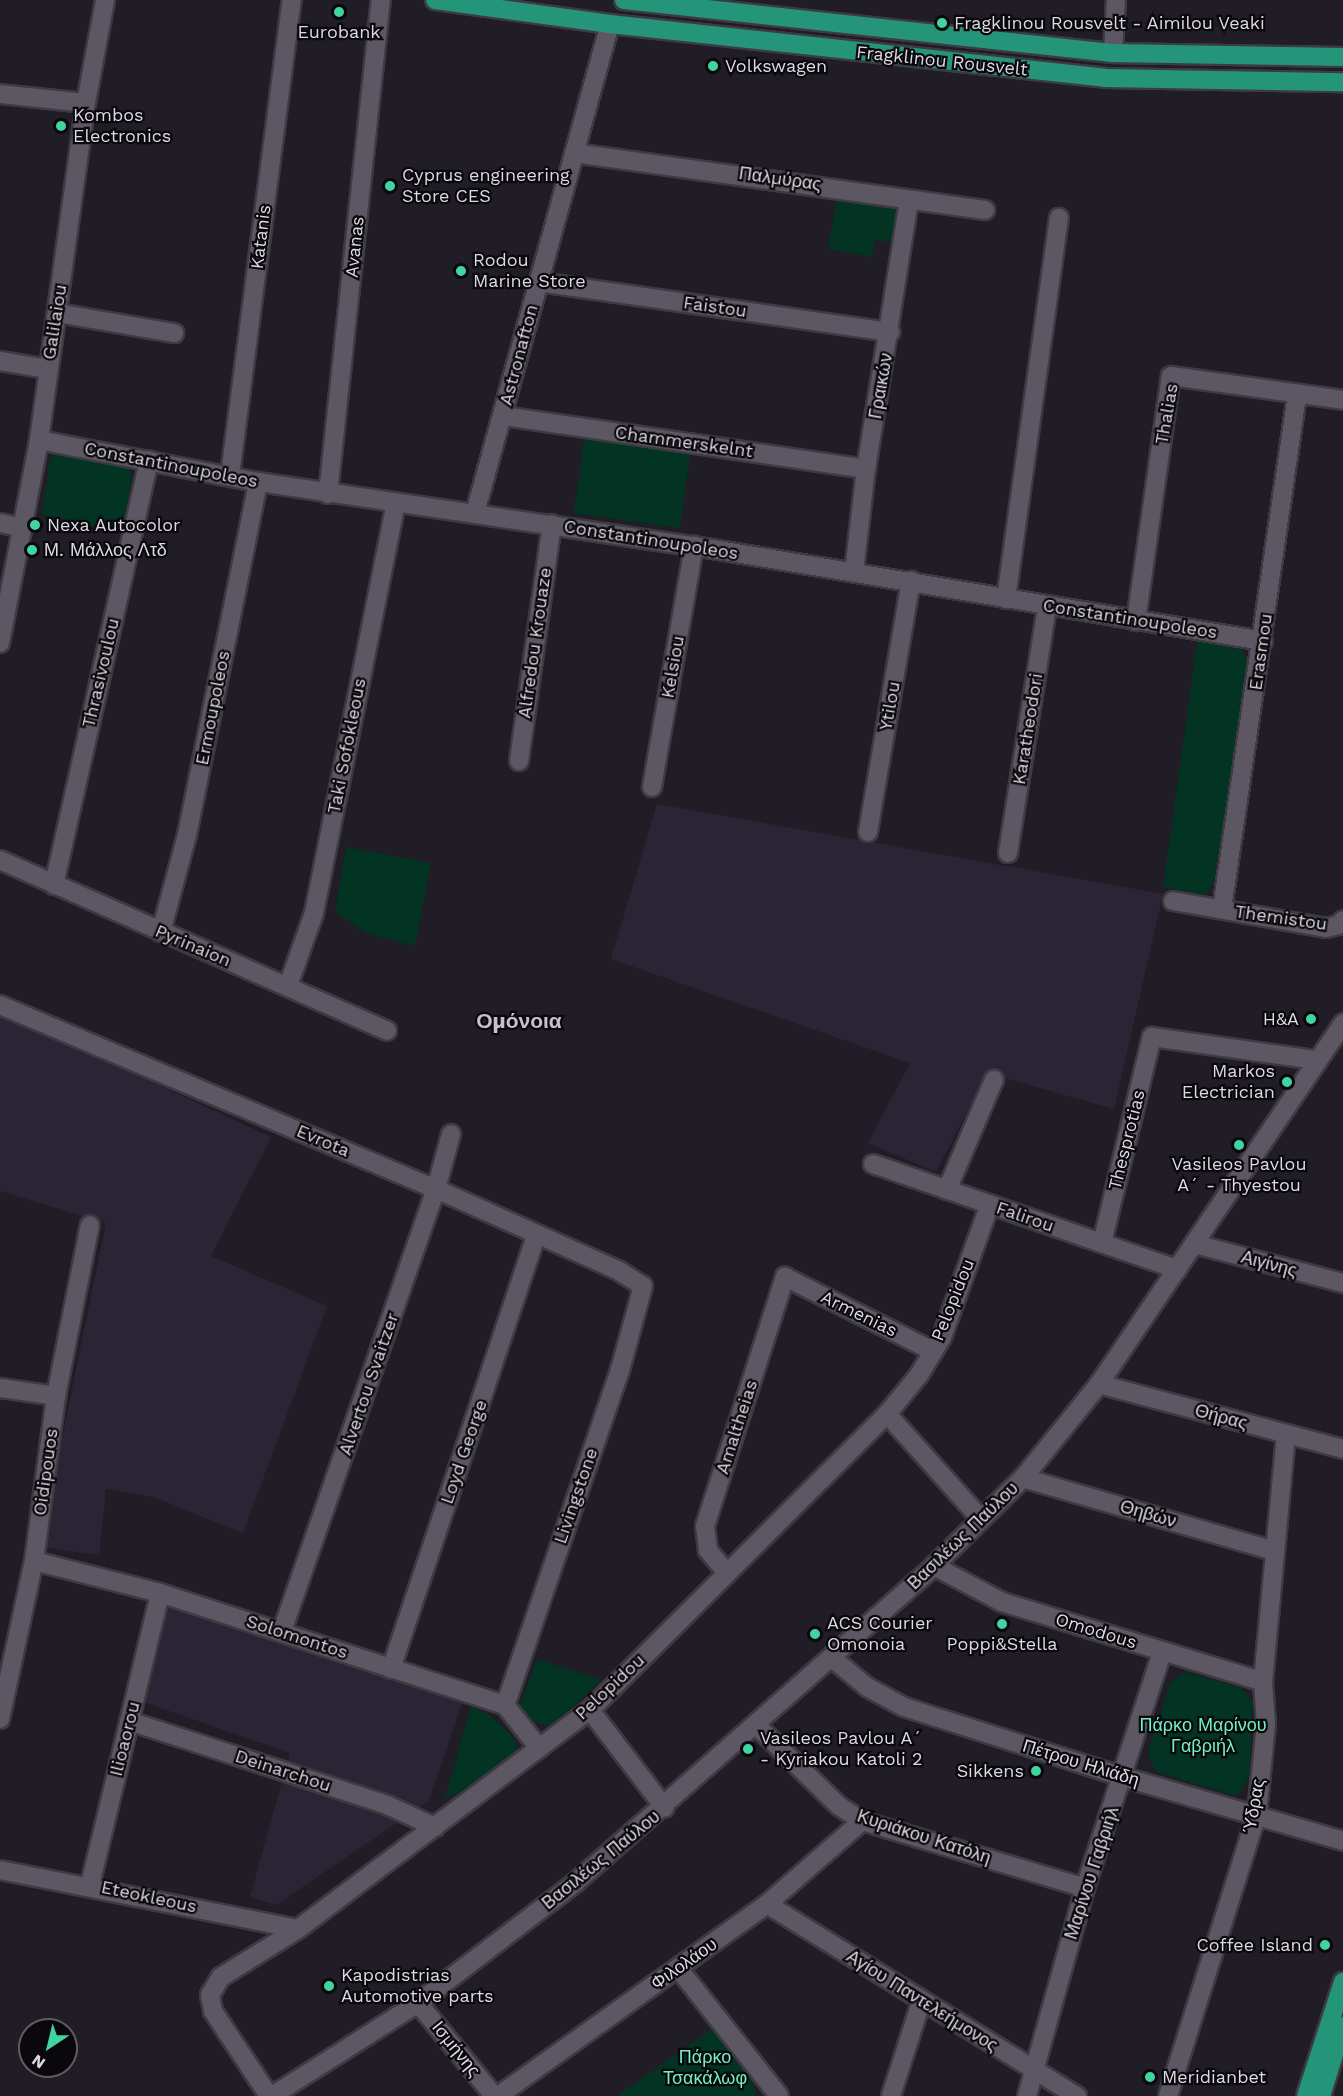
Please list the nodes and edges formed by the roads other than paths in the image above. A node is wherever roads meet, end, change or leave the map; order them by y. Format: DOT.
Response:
graph roads {
  1 [pos="105,0"];
  2 [pos="292,0"];
  3 [pos="381,0"];
  4 [pos="435,0"];
  5 [pos="624,0"];
  6 [pos="1116,0"];
  7 [pos="610,24"];
  8 [pos="1113,53"];
  9 [pos="1343,57"];
  10 [pos="1343,82"];
  11 [pos="0,94"];
  12 [pos="87,103"];
  13 [pos="574,153"];
  14 [pos="909,200"];
  15 [pos="985,210"];
  16 [pos="1059,218"];
  17 [pos="539,282"];
  18 [pos="57,313"];
  19 [pos="890,332"];
  20 [pos="174,333"];
  21 [pos="0,361"];
  22 [pos="48,369"];
  23 [pos="1297,395"];
  24 [pos="1343,400"];
  25 [pos="503,416"];
  26 [pos="39,440"];
  27 [pos="149,461"];
  28 [pos="866,469"];
  29 [pos="230,475"];
  30 [pos="258,482"];
  31 [pos="328,494"];
  32 [pos="396,504"];
  33 [pos="475,513"];
  34 [pos="0,523"];
  35 [pos="552,524"];
  36 [pos="23,528"];
  37 [pos="694,546"];
  38 [pos="854,572"];
  39 [pos="911,581"];
  40 [pos="1006,599"];
  41 [pos="1047,606"];
  42 [pos="1136,621"];
  43 [pos="1263,641"];
  44 [pos="0,643"];
  45 [pos="519,761"];
  46 [pos="652,787"];
  47 [pos="868,832"];
  48 [pos="1008,853"];
  49 [pos="0,860"];
  50 [pos="54,885"];
  51 [pos="1173,901"];
  52 [pos="1222,909"];
  53 [pos="1341,922"];
  54 [pos="161,932"];
  55 [pos="288,986"];
  56 [pos="0,1005"];
  57 [pos="1343,1023"];
  58 [pos="387,1031"];
  59 [pos="1316,1060"];
  60 [pos="994,1080"];
  61 [pos="451,1134"];
  62 [pos="873,1164"];
  63 [pos="436,1189"];
  64 [pos="947,1190"];
  65 [pos="990,1204"];
  66 [pos="90,1225"];
  67 [pos="536,1235"];
  68 [pos="1102,1243"];
  69 [pos="1195,1244"];
  70 [pos="1177,1269"];
  71 [pos="785,1277"];
  72 [pos="1343,1283"];
  73 [pos="643,1286"];
  74 [pos="933,1351"];
  75 [pos="1099,1384"];
  76 [pos="0,1388"];
  77 [pos="56,1396"];
  78 [pos="887,1414"];
  79 [pos="1286,1434"];
  80 [pos="1343,1449"];
  81 [pos="1023,1478"];
  82 [pos="981,1519"];
  83 [pos="1274,1551"];
  84 [pos="34,1561"];
  85 [pos="934,1566"];
  86 [pos="727,1573"];
  87 [pos="160,1593"];
  88 [pos="282,1631"];
  89 [pos="1162,1652"];
  90 [pos="832,1658"];
  91 [pos="391,1669"];
  92 [pos="1263,1682"];
  93 [pos="505,1705"];
  94 [pos="590,1710"];
  95 [pos="0,1719"];
  96 [pos="129,1721"];
  97 [pos="757,1726"];
  98 [pos="539,1748"];
  99 [pos="1123,1777"];
  100 [pos="665,1808"];
  101 [pos="1257,1814"];
  102 [pos="862,1821"];
  103 [pos="435,1827"];
  104 [pos="1343,1840"];
  105 [pos="0,1870"];
  106 [pos="90,1885"];
  107 [pos="1085,1888"];
  108 [pos="767,1905"];
  109 [pos="298,1929"];
  110 [pos="678,1968"];
  111 [pos="1343,1982"];
  112 [pos="921,2002"];
  113 [pos="418,2003"];
  114 [pos="1343,2026"];
  115 [pos="1035,2070"];
  116 [pos="776,2095"];
  117 [pos="271,2096"];
  118 [pos="496,2096"];
  119 [pos="891,2096"];
  120 [pos="1027,2096"];
  121 [pos="1077,2096"];
  122 [pos="1168,2096"];
  123 [pos="1306,2096"];
  124 [pos="1321,2096"];
  1 -- 12 [label="street, Galilaiou"];
  2 -- 29 [label="street, Katanis"];
  3 -- 31 [label="street, Avanas"];
  4 -- 7 [label="main road, Fragklinou Rousvelt"];
  5 -- 8 [label="main road, Fragklinou Rousvelt"];
  6 -- 8 [label="street"];
  7 -- 10 [label="main road, Fragklinou Rousvelt"];
  7 -- 13 [label="street, Astronafton"];
  8 -- 9 [label="main road, Fragklinou Rousvelt"];
  11 -- 12 [label="street"];
  12 -- 18 [label="street, Galilaiou"];
  13 -- 14 [label="street, Παλμύρας"];
  13 -- 17 [label="street, Astronafton"];
  14 -- 15 [label="street, Παλμύρας"];
  14 -- 19 [label="street, Γραικών"];
  16 -- 40 [label="street"];
  17 -- 19 [label="street, Faistou"];
  17 -- 25 [label="street, Astronafton"];
  18 -- 20 [label="street"];
  18 -- 22 [label="street, Galilaiou"];
  19 -- 28 [label="street, Γραικών"];
  21 -- 22 [label="street"];
  22 -- 26 [label="street, Galilaiou"];
  23 -- 24 [label="street, Thalias"];
  23 -- 42 [label="street, Thalias"];
  23 -- 43 [label="street, Erasmou"];
  25 -- 28 [label="street, Chammerskelnt"];
  25 -- 33 [label="street, Astronafton"];
  26 -- 27 [label="street, Constantinoupoleos"];
  26 -- 36 [label="street, Galilaiou"];
  27 -- 29 [label="street, Constantinoupoleos"];
  27 -- 50 [label="street, Thrasivoulou"];
  28 -- 38 [label="street, Γραικών"];
  29 -- 30 [label="street, Constantinoupoleos"];
  30 -- 31 [label="street, Constantinoupoleos"];
  30 -- 54 [label="street, Ermoupoleos"];
  31 -- 32 [label="street, Constantinoupoleos"];
  32 -- 33 [label="street, Constantinoupoleos"];
  32 -- 55 [label="street, Taki Sofokleous"];
  33 -- 35 [label="street, Constantinoupoleos"];
  34 -- 36 [label="street"];
  35 -- 37 [label="street, Constantinoupoleos"];
  35 -- 45 [label="street, Alfredou Krouaze"];
  36 -- 44 [label="street, Galilaiou"];
  37 -- 38 [label="street, Constantinoupoleos"];
  37 -- 46 [label="street, Kelsiou"];
  38 -- 39 [label="street, Constantinoupoleos"];
  39 -- 40 [label="street, Constantinoupoleos"];
  39 -- 47 [label="street, Ytilou"];
  40 -- 41 [label="street, Constantinoupoleos"];
  41 -- 42 [label="street, Constantinoupoleos"];
  41 -- 48 [label="street, Karatheodori"];
  42 -- 43 [label="street, Constantinoupoleos"];
  43 -- 52 [label="street, Erasmou"];
  49 -- 50 [label="street, Pyrinaion"];
  50 -- 54 [label="street, Pyrinaion"];
  51 -- 52 [label="street, Themistou"];
  52 -- 53 [label="street, Themistou"];
  54 -- 55 [label="street, Pyrinaion"];
  55 -- 58 [label="street, Pyrinaion"];
  56 -- 63 [label="street, Evrota"];
  57 -- 59 [label="street, Βασιλέως Παύλου"];
  59 -- 68 [label="street, Thesprotias"];
  59 -- 69 [label="street, Βασιλέως Παύλου"];
  60 -- 64 [label="street"];
  61 -- 63 [label="street, Alvertou Svaitzer"];
  62 -- 64 [label="street, Falirou"];
  63 -- 67 [label="street, Evrota"];
  63 -- 88 [label="street, Alvertou Svaitzer"];
  64 -- 65 [label="street, Falirou"];
  65 -- 68 [label="street, Falirou"];
  65 -- 74 [label="street, Pelopidou"];
  66 -- 77 [label="street, Oidipouos"];
  67 -- 73 [label="street, Evrota"];
  67 -- 91 [label="street, Loyd George"];
  68 -- 70 [label="street, Falirou"];
  69 -- 70 [label="street, Βασιλέως Παύλου"];
  69 -- 72 [label="street, Αιγίνης"];
  70 -- 75 [label="street, Βασιλέως Παύλου"];
  71 -- 74 [label="street, Armenias"];
  71 -- 86 [label="street, Amaltheias"];
  73 -- 93 [label="street, Livingstone"];
  74 -- 78 [label="street, Pelopidou"];
  75 -- 79 [label="street, Θήρας"];
  75 -- 81 [label="street, Βασιλέως Παύλου"];
  76 -- 77 [label="street"];
  77 -- 84 [label="street, Oidipouos"];
  78 -- 82 [label="street"];
  78 -- 86 [label="street, Pelopidou"];
  79 -- 80 [label="street, Θήρας"];
  79 -- 83 [label="street, Ύδρας"];
  81 -- 82 [label="street, Βασιλέως Παύλου"];
  81 -- 83 [label="street, Θηβών"];
  82 -- 85 [label="street, Βασιλέως Παύλου"];
  83 -- 92 [label="street, Ύδρας"];
  84 -- 87 [label="street, Solomontos"];
  84 -- 95 [label="street, Oidipouos"];
  85 -- 89 [label="street, Omodous"];
  85 -- 90 [label="street, Βασιλέως Παύλου"];
  86 -- 94 [label="street, Pelopidou"];
  87 -- 88 [label="street, Solomontos"];
  87 -- 96 [label="street, Ilioaorou"];
  88 -- 91 [label="street, Solomontos"];
  89 -- 92 [label="street, Omodous"];
  89 -- 99 [label="street, Μαρίνου Γαβριήλ"];
  90 -- 97 [label="street, Βασιλέως Παύλου"];
  90 -- 99 [label="street, Πέτρου Ηλιάδη"];
  91 -- 93 [label="street, Solomontos"];
  92 -- 101 [label="street, Ύδρας"];
  93 -- 98 [label="street"];
  94 -- 98 [label="street, Pelopidou"];
  94 -- 100 [label="street"];
  96 -- 103 [label="street, Deinarchou"];
  96 -- 106 [label="street, Ilioaorou"];
  97 -- 100 [label="street, Βασιλέως Παύλου"];
  97 -- 102 [label="street, Κυριάκου Κατόλη"];
  98 -- 103 [label="street, Pelopidou"];
  99 -- 101 [label="street, Πέτρου Ηλιάδη"];
  99 -- 107 [label="street, Μαρίνου Γαβριήλ"];
  100 -- 113 [label="street, Βασιλέως Παύλου"];
  101 -- 104 [label="street, Πέτρου Ηλιάδη"];
  101 -- 122 [label="street, Ύδρας"];
  102 -- 107 [label="street, Κυριάκου Κατόλη"];
  102 -- 108 [label="street, Φιλολάου"];
  103 -- 109 [label="street, Pelopidou"];
  105 -- 106 [label="street, Eteokleous"];
  106 -- 109 [label="street, Eteokleous"];
  107 -- 115 [label="street, Μαρίνου Γαβριήλ"];
  108 -- 110 [label="street, Φιλολάου"];
  108 -- 112 [label="street, Αγίου Παντελεήμονος"];
  109 -- 117 [label="street, Pelopidou"];
  110 -- 116 [label="street"];
  110 -- 118 [label="street, Φιλολάου"];
  111 -- 123 [label="main road"];
  112 -- 115 [label="street, Αγίου Παντελεήμονος"];
  112 -- 119 [label="street"];
  113 -- 117 [label="street, Βασιλέως Παύλου"];
  113 -- 118 [label="street, Ισμήνης"];
  114 -- 124 [label="main road"];
  115 -- 120 [label="street, Μαρίνου Γαβριήλ"];
  115 -- 121 [label="street, Αγίου Παντελεήμονος"];
}
